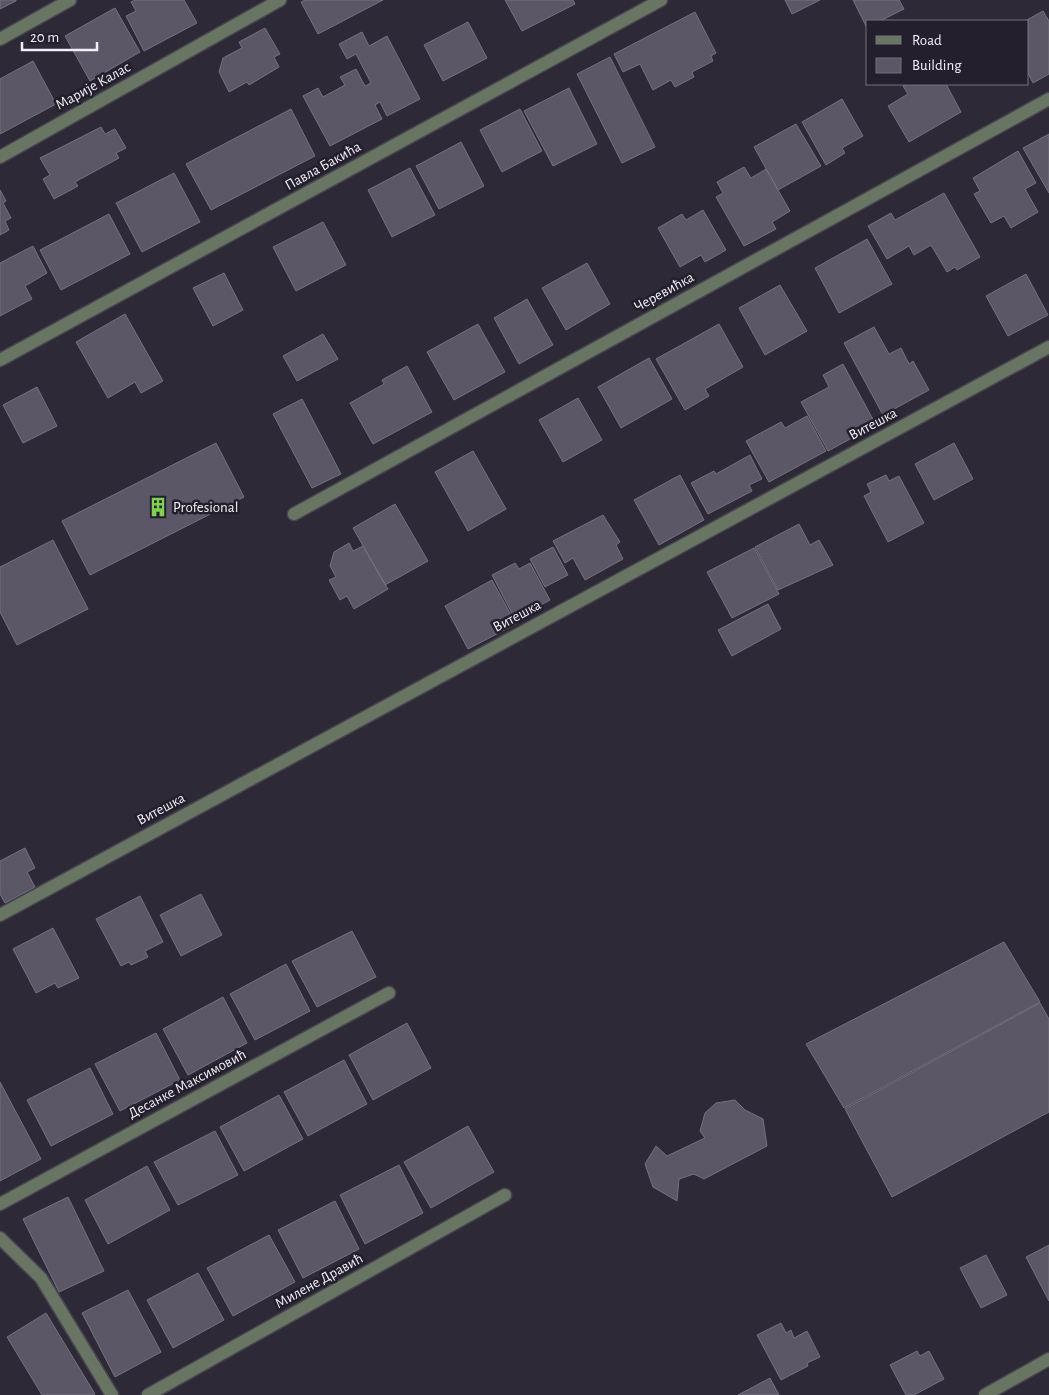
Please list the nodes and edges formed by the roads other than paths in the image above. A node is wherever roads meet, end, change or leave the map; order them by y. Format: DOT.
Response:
graph roads {
  1 [pos="70,0"];
  2 [pos="280,0"];
  3 [pos="661,0"];
  4 [pos="0,39"];
  5 [pos="1049,99"];
  6 [pos="0,157"];
  7 [pos="1049,346"];
  8 [pos="0,360"];
  9 [pos="294,514"];
  10 [pos="0,915"];
  11 [pos="389,993"];
  12 [pos="505,1196"];
  13 [pos="0,1204"];
  14 [pos="0,1238"];
  15 [pos="1049,1359"];
  16 [pos="112,1395"];
  17 [pos="148,1395"];
  18 [pos="985,1395"];
  1 -- 4 [label="street"];
  2 -- 6 [label="street, Марије Калас"];
  3 -- 8 [label="street, Павла Бакића"];
  5 -- 9 [label="street, Черевићка"];
  7 -- 10 [label="street, Витешка"];
  11 -- 13 [label="street, Десанке Максимовић"];
  12 -- 17 [label="street, Милене Дравић"];
  14 -- 16 [label="street"];
  15 -- 18 [label="street"];
}
